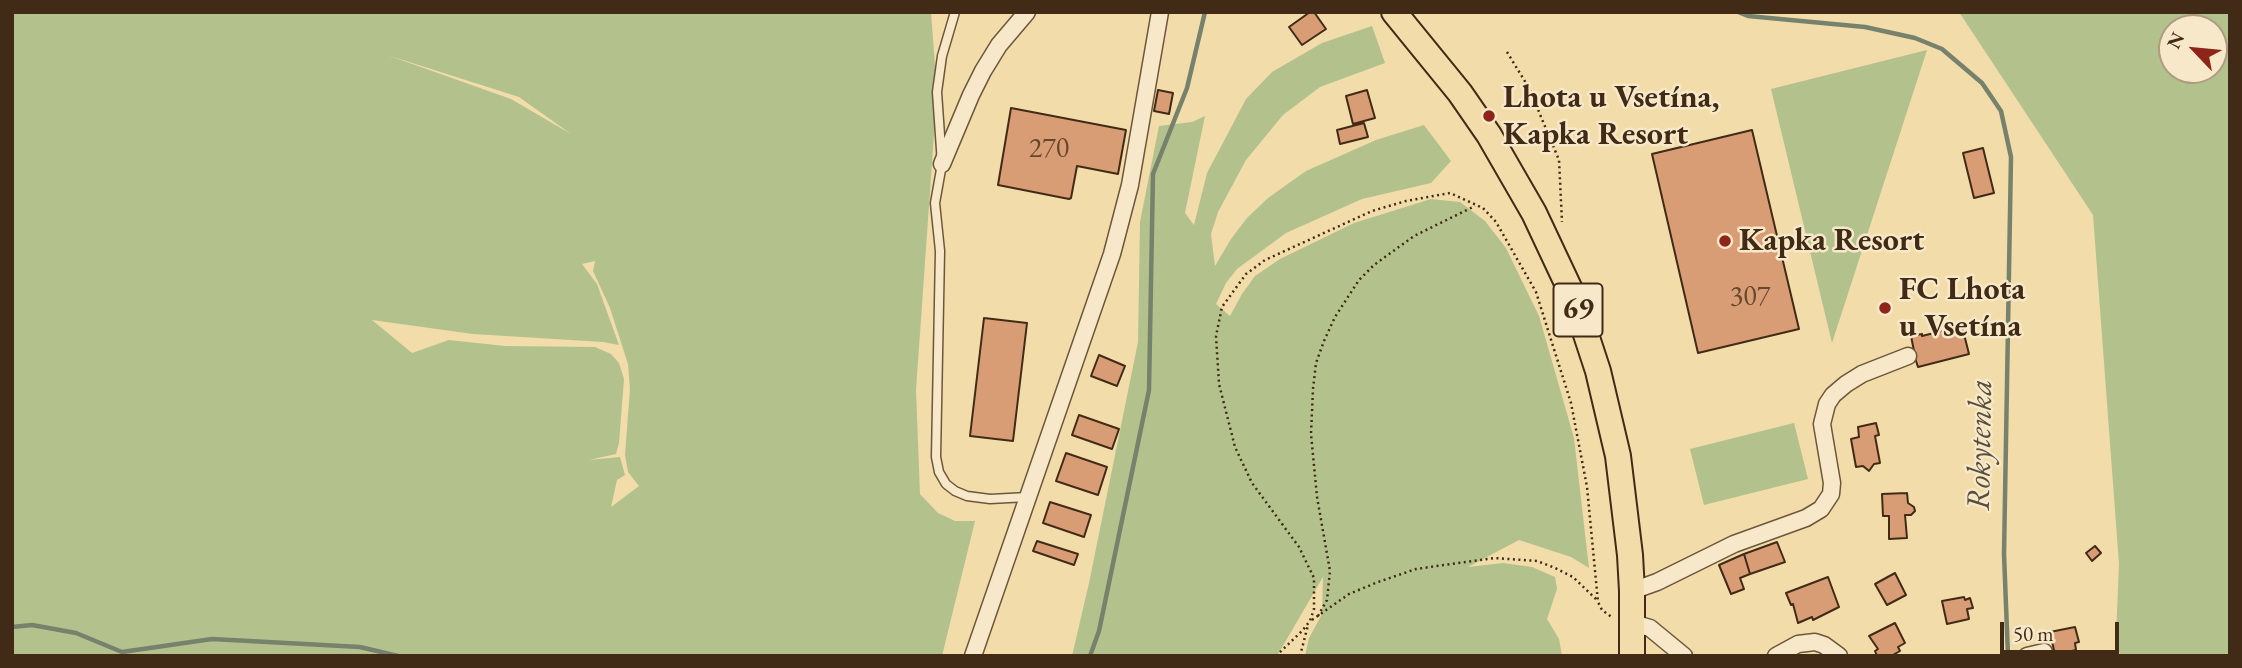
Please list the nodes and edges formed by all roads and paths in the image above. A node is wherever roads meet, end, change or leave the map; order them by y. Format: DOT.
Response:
graph roads {
  1 [pos="955,12"];
  2 [pos="1027,12"];
  3 [pos="1160,12"];
  4 [pos="1394,12"];
  5 [pos="942,164"];
  6 [pos="1477,205"];
  7 [pos="1908,356"];
  8 [pos="1028,497"];
  9 [pos="1632,591"];
  10 [pos="1598,602"];
  11 [pos="1318,615"];
  12 [pos="1310,621"];
  13 [pos="1633,623"];
  14 [pos="2044,652"];
  15 [pos="973,656"];
  16 [pos="1276,656"];
  17 [pos="1300,656"];
  18 [pos="1632,656"];
  19 [pos="1684,656"];
  20 [pos="1776,656"];
  21 [pos="1839,656"];
  22 [pos="2027,656"];
  1 -- 5 [label="lane"];
  2 -- 5 [label="street"];
  3 -- 8 [label="street"];
  4 -- 9 [label="main road, 69"];
  5 -- 8 [label="lane"];
  6 -- 10 [label="path"];
  6 -- 11 [label="path"];
  6 -- 12 [label="path"];
  7 -- 9 [label="street"];
  8 -- 15 [label="street"];
  9 -- 13 [label="main road, 69"];
  10 -- 11 [label="path"];
  10 -- 13 [label="path"];
  11 -- 12 [label="path"];
  12 -- 16 [label="path"];
  12 -- 17 [label="path"];
  13 -- 18 [label="main road, 69"];
  13 -- 19 [label="street"];
  14 -- 22 [label="street"];
  20 -- 21 [label="street"];
}
